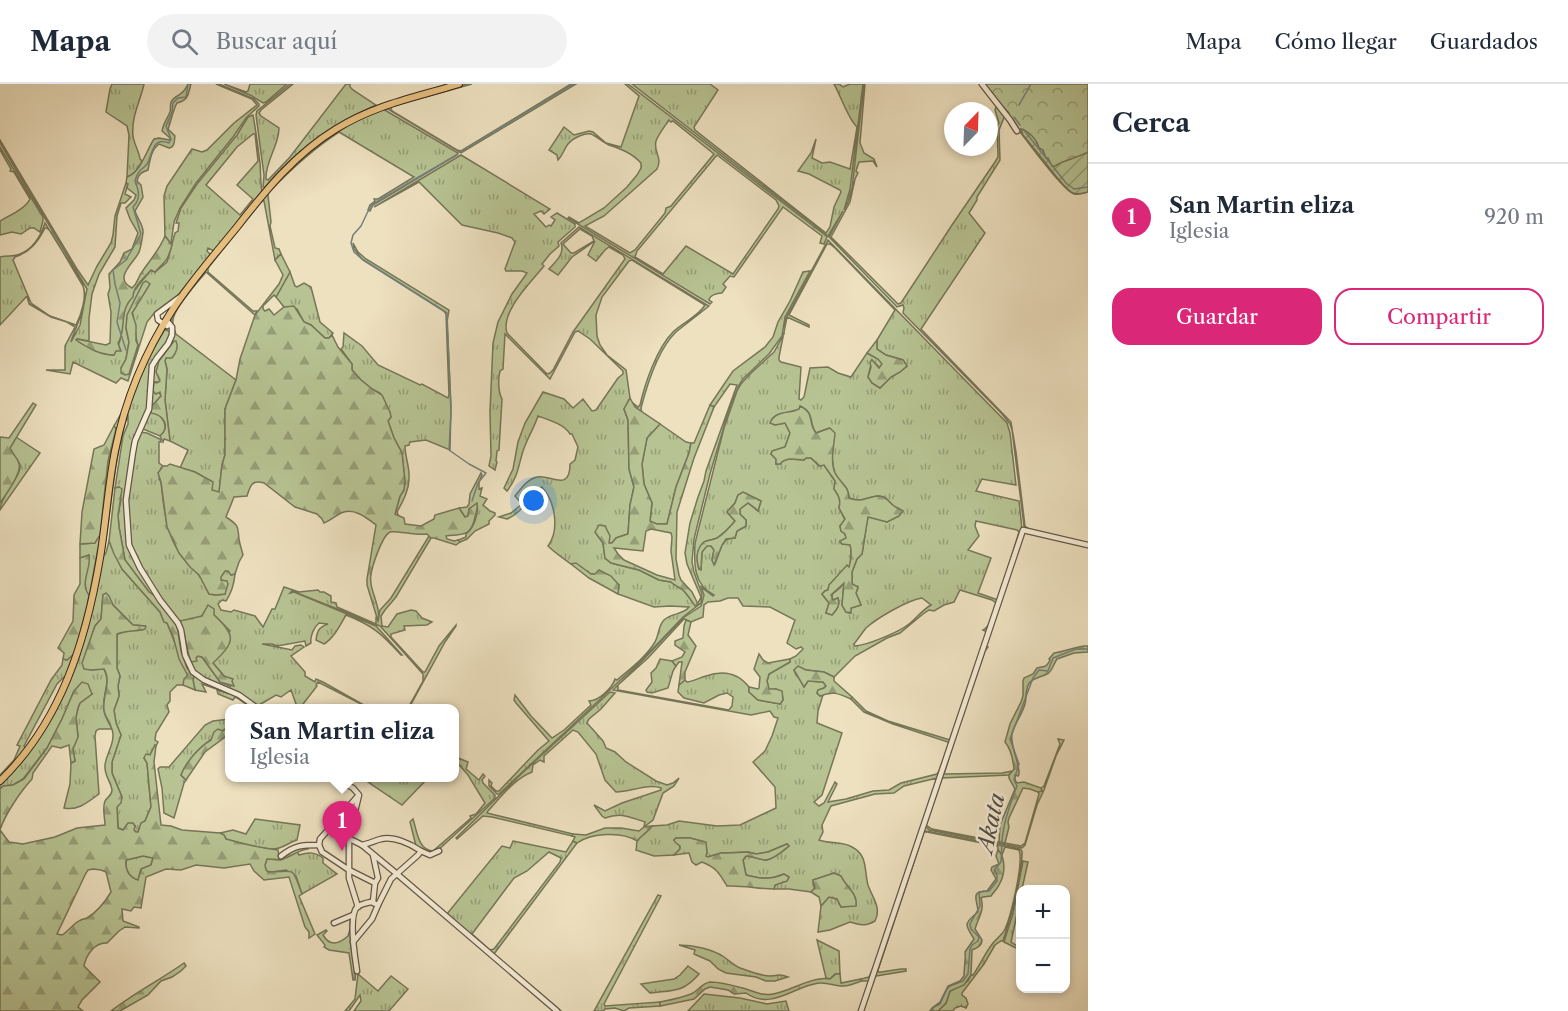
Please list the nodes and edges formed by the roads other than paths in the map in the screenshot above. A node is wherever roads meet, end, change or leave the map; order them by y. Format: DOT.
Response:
graph roads {
  1 [pos="459,84"];
  2 [pos="982,84"];
  3 [pos="1017,131"];
  4 [pos="184,293"];
  5 [pos="168,326"];
  6 [pos="1088,545"];
  7 [pos="251,704"];
  8 [pos="0,782"];
  9 [pos="343,782"];
  10 [pos="359,795"];
  11 [pos="350,839"];
  12 [pos="319,845"];
  13 [pos="362,845"];
  14 [pos="421,851"];
  15 [pos="439,851"];
  16 [pos="373,855"];
  17 [pos="281,856"];
  18 [pos="349,870"];
  19 [pos="395,875"];
  20 [pos="377,880"];
  21 [pos="375,903"];
  22 [pos="358,906"];
  23 [pos="353,915"];
  24 [pos="334,923"];
  25 [pos="353,942"];
  26 [pos="357,971"];
  27 [pos="557,1011"];
  28 [pos="861,1011"];
  1 -- 4 [label="main road"];
  2 -- 3 [label="street"];
  4 -- 5 [label="main road"];
  4 -- 5 [label="street"];
  5 -- 7 [label="street"];
  5 -- 8 [label="main road"];
  6 -- 28 [label="street"];
  9 -- 10 [label="street"];
  10 -- 11 [label="street"];
  10 -- 12 [label="street"];
  11 -- 13 [label="street"];
  11 -- 18 [label="street"];
  12 -- 17 [label="street"];
  12 -- 18 [label="street"];
  13 -- 14 [label="street"];
  13 -- 16 [label="street"];
  14 -- 15 [label="street"];
  14 -- 19 [label="street"];
  16 -- 19 [label="street"];
  16 -- 20 [label="street"];
  18 -- 20 [label="street"];
  18 -- 22 [label="street"];
  19 -- 20 [label="street"];
  19 -- 21 [label="street"];
  19 -- 27 [label="street"];
  20 -- 21 [label="street"];
  21 -- 22 [label="street"];
  21 -- 25 [label="street"];
  22 -- 23 [label="street"];
  23 -- 24 [label="street"];
  23 -- 25 [label="street"];
  25 -- 26 [label="street"];
}
